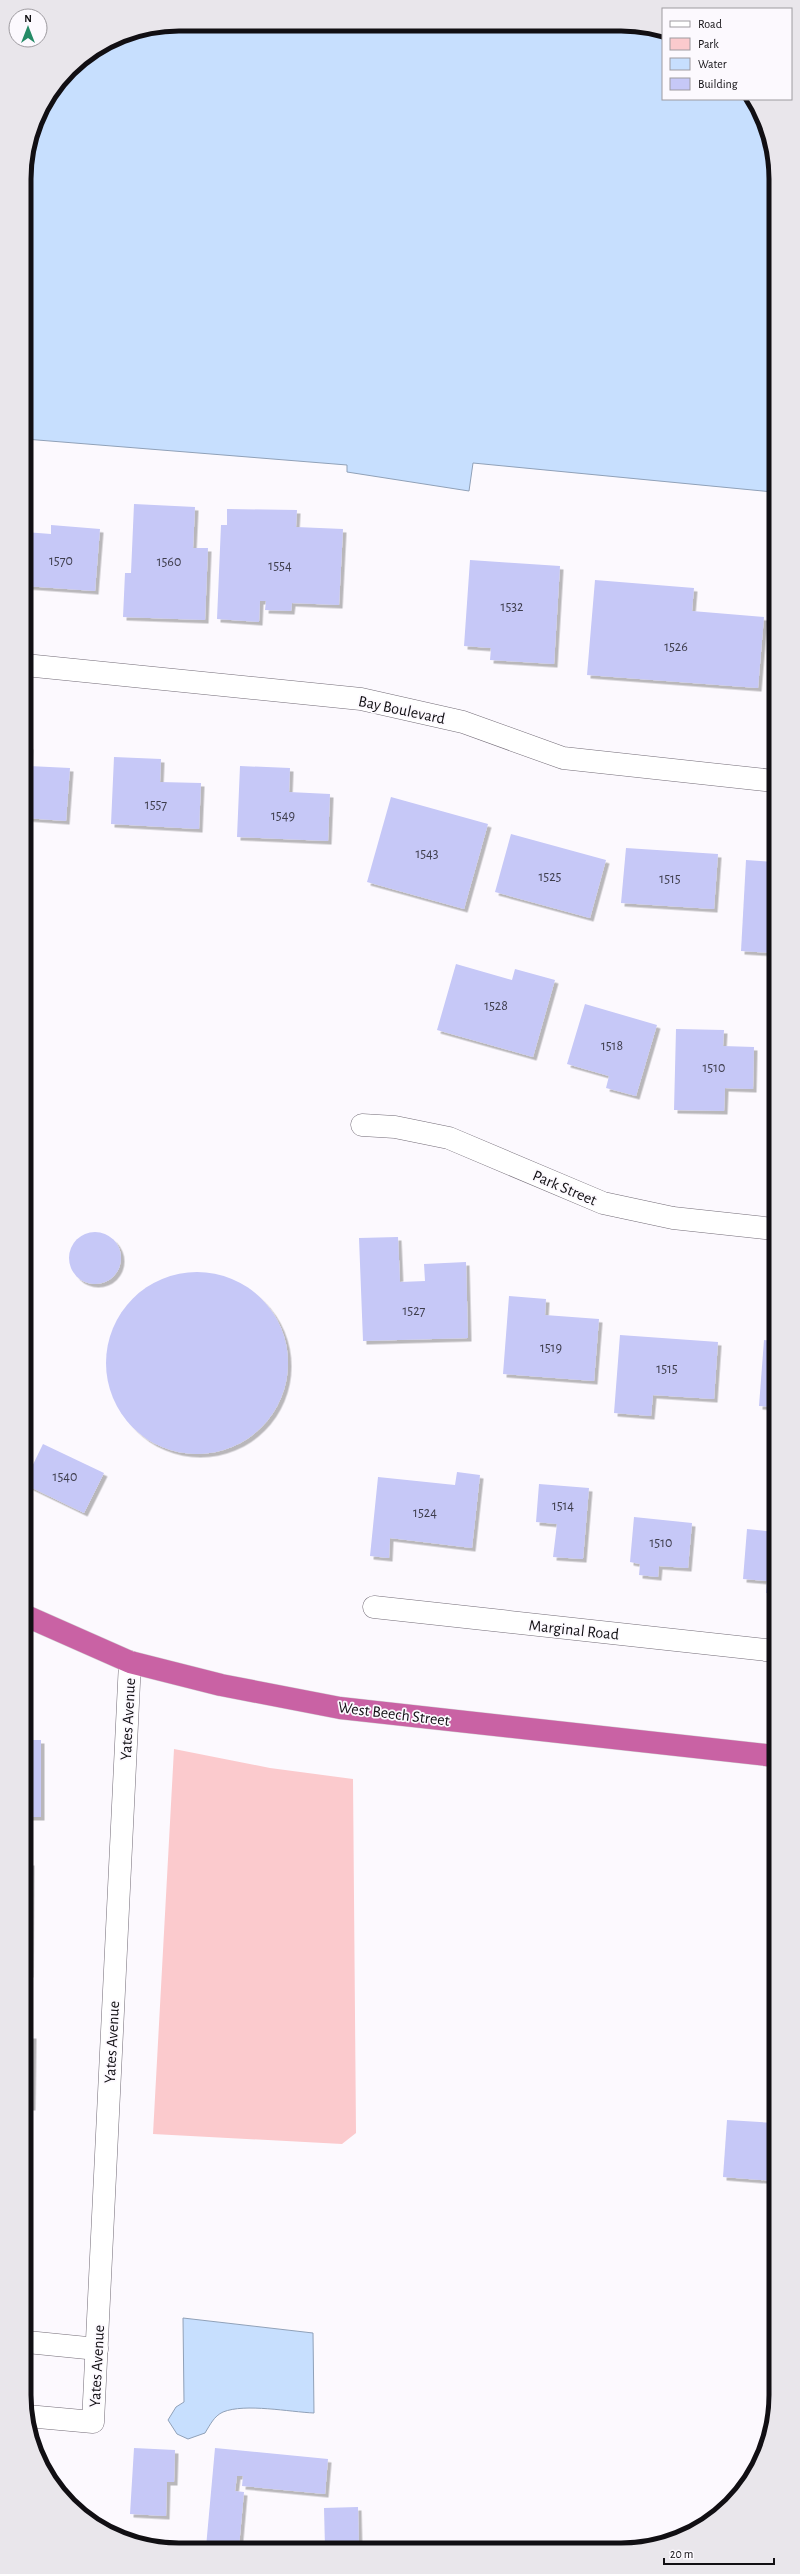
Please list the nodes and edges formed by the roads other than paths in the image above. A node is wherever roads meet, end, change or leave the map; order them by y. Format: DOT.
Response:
graph roads {
  1 [pos="31,666"];
  2 [pos="769,780"];
  3 [pos="362,1125"];
  4 [pos="769,1228"];
  5 [pos="374,1608"];
  6 [pos="31,1618"];
  7 [pos="769,1649"];
  8 [pos="130,1662"];
  9 [pos="769,1755"];
  10 [pos="31,2342"];
  11 [pos="97,2349"];
  12 [pos="32,2416"];
  1 -- 2 [label="street, Bay Boulevard"];
  3 -- 4 [label="street, Park Street"];
  5 -- 7 [label="street, Marginal Road"];
  6 -- 8 [label="highway, West Beech Street"];
  8 -- 9 [label="highway, West Beech Street"];
  8 -- 11 [label="street, Yates Avenue"];
  10 -- 11 [label="street"];
  11 -- 12 [label="street, Yates Avenue"];
}
